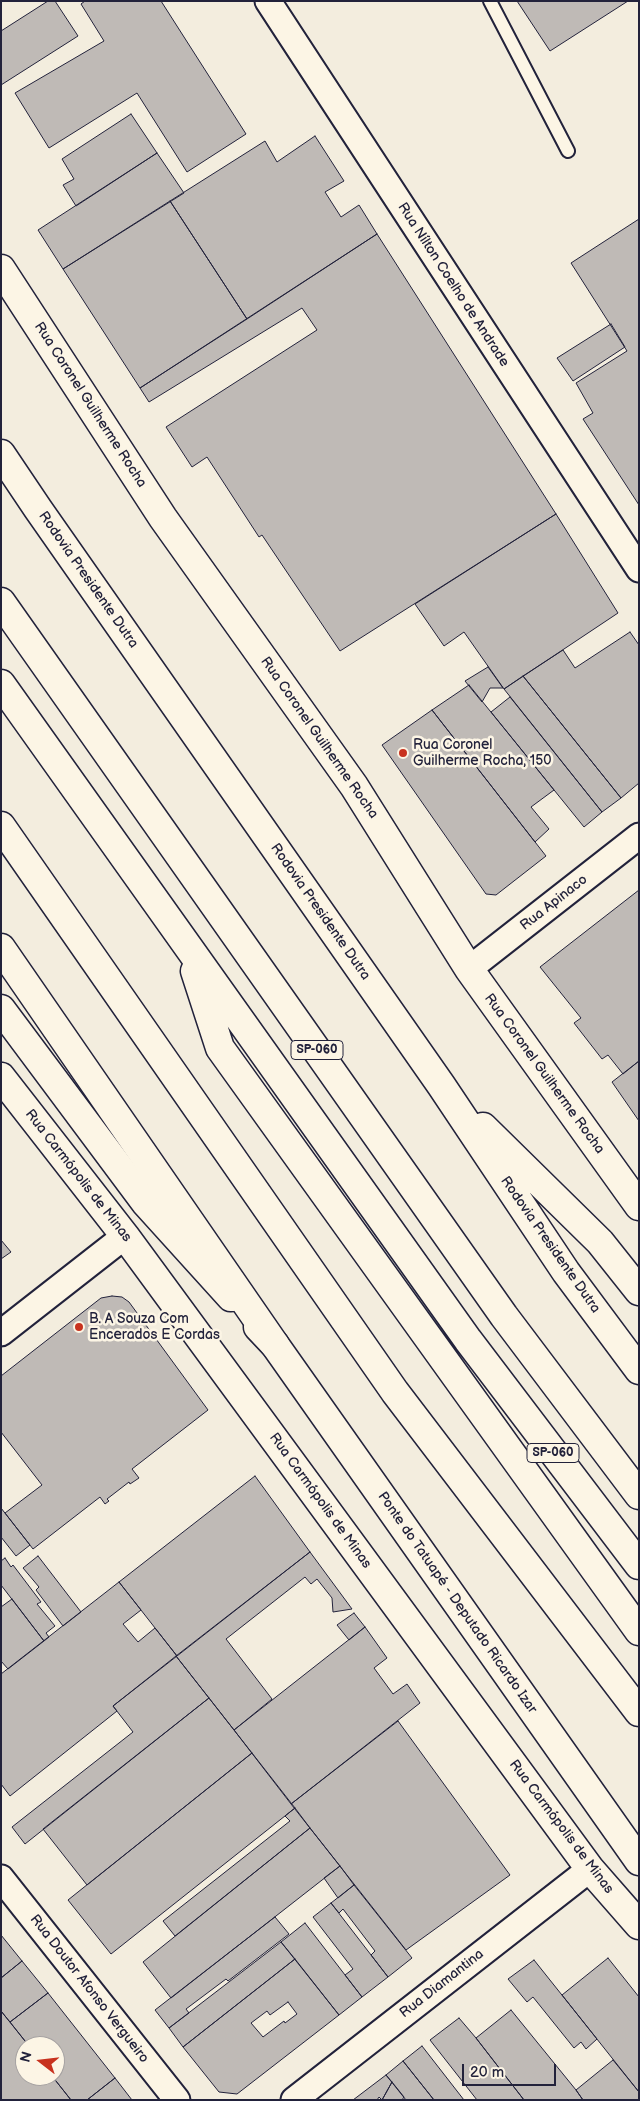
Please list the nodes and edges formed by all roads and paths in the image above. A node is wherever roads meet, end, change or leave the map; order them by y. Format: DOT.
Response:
graph roads {
  1 [pos="268,1"];
  2 [pos="490,1"];
  3 [pos="568,151"];
  4 [pos="1,269"];
  5 [pos="1,454"];
  6 [pos="639,569"];
  7 [pos="1,602"];
  8 [pos="1,684"];
  9 [pos="1,826"];
  10 [pos="639,836"];
  11 [pos="186,946"];
  12 [pos="1,948"];
  13 [pos="469,969"];
  14 [pos="1,1009"];
  15 [pos="1,1077"];
  16 [pos="441,1085"];
  17 [pos="639,1206"];
  18 [pos="125,1236"];
  19 [pos="639,1291"];
  20 [pos="1,1333"];
  21 [pos="275,1345"];
  22 [pos="639,1370"];
  23 [pos="639,1495"];
  24 [pos="639,1565"];
  25 [pos="639,1631"];
  26 [pos="639,1712"];
  27 [pos="639,1861"];
  28 [pos="590,1869"];
  29 [pos="1,1878"];
  30 [pos="639,1926"];
  31 [pos="177,2100"];
  32 [pos="294,2100"];
  1 -- 6 [label="street, Rua Nílton Coelho de Andrade"];
  2 -- 3 [label="lane"];
  4 -- 13 [label="main road, Rua Coronel Guilherme Rocha"];
  5 -- 16 [label="main road, Rodovia Presidente Dutra"];
  7 -- 23 [label="main road, SP-060"];
  8 -- 11 [label="main road, SP-060"];
  9 -- 26 [label="main road"];
  10 -- 13 [label="street, Rua Apinaco"];
  11 -- 24 [label="main road, SP-060"];
  11 -- 25 [label="main road"];
  12 -- 21 [label="main road"];
  13 -- 17 [label="main road, Rua Coronel Guilherme Rocha"];
  14 -- 21 [label="main road"];
  15 -- 18 [label="main road, Rua Carmópolis de Minas"];
  16 -- 19 [label="main road"];
  16 -- 22 [label="main road, Rodovia Presidente Dutra"];
  18 -- 20 [label="street"];
  18 -- 28 [label="main road, Rua Carmópolis de Minas"];
  21 -- 27 [label="main road, Ponte do Tatuapé - Deputado Ricardo Izar"];
  28 -- 30 [label="main road, Rua Carmópolis de Minas"];
  28 -- 32 [label="street, Rua Diamantina"];
  29 -- 31 [label="street, Rua Doutor Afonso Vergueiro"];
}
